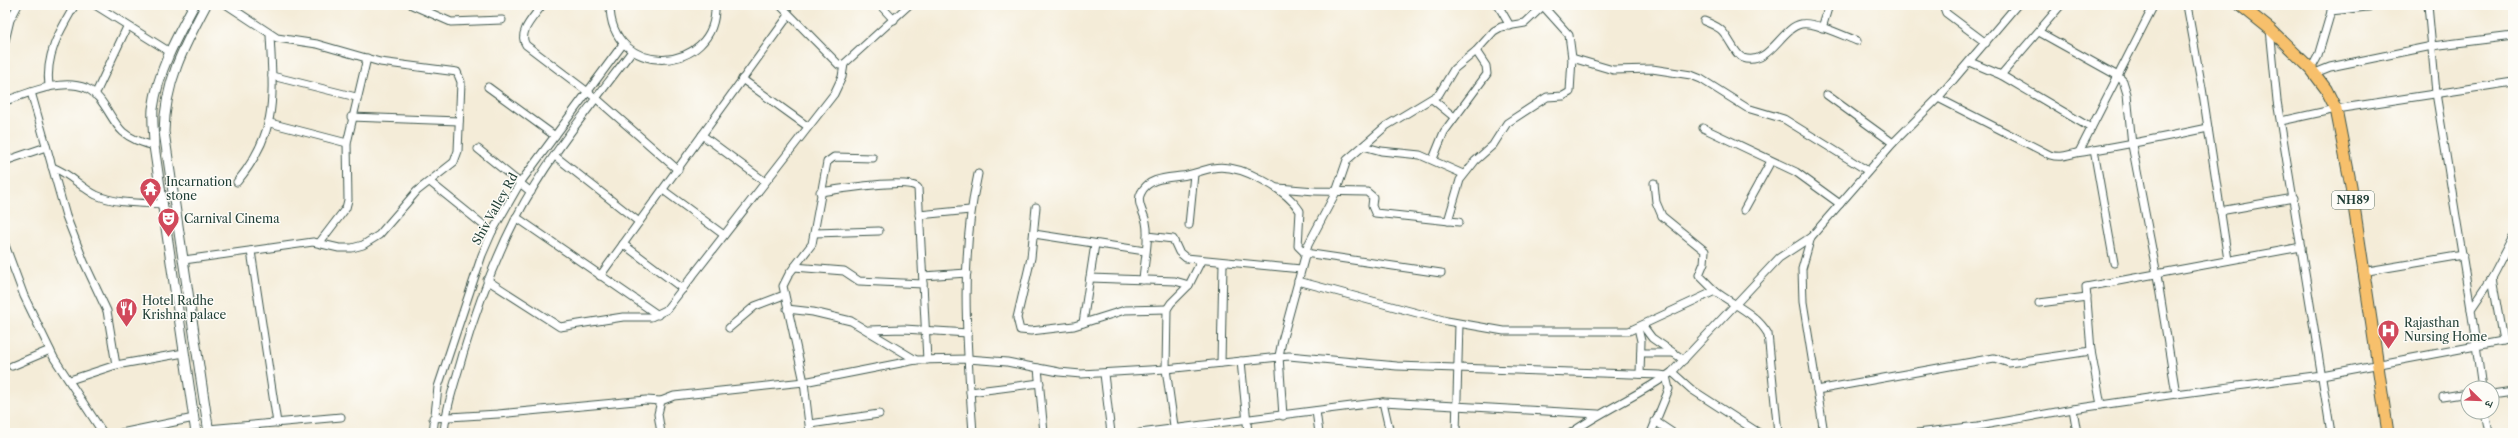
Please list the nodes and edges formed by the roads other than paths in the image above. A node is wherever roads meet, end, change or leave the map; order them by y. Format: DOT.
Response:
graph roads {
  1 [pos="18,5"];
  2 [pos="74,5"];
  3 [pos="95,5"];
  4 [pos="194,5"];
  5 [pos="206,5"];
  6 [pos="227,5"];
  7 [pos="412,5"];
  8 [pos="542,5"];
  9 [pos="610,5"];
  10 [pos="715,5"];
  11 [pos="780,5"];
  12 [pos="880,5"];
  13 [pos="909,5"];
  14 [pos="1498,5"];
  15 [pos="1829,5"];
  16 [pos="2017,5"];
  17 [pos="2061,5"];
  18 [pos="2154,5"];
  19 [pos="2187,5"];
  20 [pos="2240,5"];
  21 [pos="2385,5"];
  22 [pos="2428,5"];
  23 [pos="1543,6"];
  24 [pos="1944,6"];
  25 [pos="2332,8"];
  26 [pos="789,15"];
  27 [pos="502,20"];
  28 [pos="894,20"];
  29 [pos="1704,20"];
  30 [pos="1510,26"];
  31 [pos="127,27"];
  32 [pos="1822,28"];
  33 [pos="2270,29"];
  34 [pos="2039,32"];
  35 [pos="270,35"];
  36 [pos="2513,36"];
  37 [pos="5,41"];
  38 [pos="1857,41"];
  39 [pos="1986,43"];
  40 [pos="623,44"];
  41 [pos="2432,46"];
  42 [pos="632,51"];
  43 [pos="1476,51"];
  44 [pos="170,52"];
  45 [pos="367,58"];
  46 [pos="1572,58"];
  47 [pos="1970,62"];
  48 [pos="844,64"];
  49 [pos="2313,71"];
  50 [pos="2001,75"];
  51 [pos="272,76"];
  52 [pos="2118,76"];
  53 [pos="742,79"];
  54 [pos="2513,82"];
  55 [pos="49,87"];
  56 [pos="488,87"];
  57 [pos="31,92"];
  58 [pos="587,92"];
  59 [pos="2436,93"];
  60 [pos="95,95"];
  61 [pos="1827,95"];
  62 [pos="356,97"];
  63 [pos="1938,98"];
  64 [pos="597,99"];
  65 [pos="1432,99"];
  66 [pos="5,101"];
  67 [pos="2336,109"];
  68 [pos="351,117"];
  69 [pos="1454,117"];
  70 [pos="459,121"];
  71 [pos="2281,121"];
  72 [pos="270,123"];
  73 [pos="807,126"];
  74 [pos="1703,128"];
  75 [pos="2091,128"];
  76 [pos="2208,128"];
  77 [pos="702,135"];
  78 [pos="555,136"];
  79 [pos="347,143"];
  80 [pos="1894,143"];
  81 [pos="2132,145"];
  82 [pos="154,146"];
  83 [pos="1363,146"];
  84 [pos="46,147"];
  85 [pos="478,149"];
  86 [pos="2094,150"];
  87 [pos="2079,152"];
  88 [pos="555,156"];
  89 [pos="873,158"];
  90 [pos="1433,159"];
  91 [pos="5,161"];
  92 [pos="1771,161"];
  93 [pos="52,167"];
  94 [pos="678,170"];
  95 [pos="1868,171"];
  96 [pos="978,174"];
  97 [pos="1194,174"];
  98 [pos="1463,174"];
  99 [pos="764,181"];
  100 [pos="238,182"];
  101 [pos="430,182"];
  102 [pos="520,183"];
  103 [pos="1654,183"];
  104 [pos="1278,188"];
  105 [pos="663,190"];
  106 [pos="531,192"];
  107 [pos="820,192"];
  108 [pos="1336,192"];
  109 [pos="2294,198"];
  110 [pos="163,204"];
  111 [pos="1840,204"];
  112 [pos="1036,207"];
  113 [pos="970,210"];
  114 [pos="1744,210"];
  115 [pos="2220,211"];
  116 [pos="919,215"];
  117 [pos="516,218"];
  118 [pos="1448,221"];
  119 [pos="639,222"];
  120 [pos="1459,222"];
  121 [pos="1189,225"];
  122 [pos="879,231"];
  123 [pos="492,232"];
  124 [pos="815,233"];
  125 [pos="1034,234"];
  126 [pos="724,235"];
  127 [pos="1147,236"];
  128 [pos="1811,237"];
  129 [pos="2513,238"];
  130 [pos="320,242"];
  131 [pos="623,244"];
  132 [pos="1096,244"];
  133 [pos="5,245"];
  134 [pos="2301,247"];
  135 [pos="251,251"];
  136 [pos="1145,251"];
  137 [pos="1305,253"];
  138 [pos="2463,255"];
  139 [pos="184,260"];
  140 [pos="2228,260"];
  141 [pos="1201,261"];
  142 [pos="1223,263"];
  143 [pos="2114,263"];
  144 [pos="794,267"];
  145 [pos="1301,269"];
  146 [pos="2362,272"];
  147 [pos="967,273"];
  148 [pos="1441,274"];
  149 [pos="2157,275"];
  150 [pos="600,276"];
  151 [pos="923,276"];
  152 [pos="1090,278"];
  153 [pos="2492,278"];
  154 [pos="487,280"];
  155 [pos="1142,280"];
  156 [pos="1298,281"];
  157 [pos="923,284"];
  158 [pos="1190,285"];
  159 [pos="683,289"];
  160 [pos="1715,291"];
  161 [pos="784,295"];
  162 [pos="2087,298"];
  163 [pos="2039,302"];
  164 [pos="1734,304"];
  165 [pos="787,309"];
  166 [pos="1167,309"];
  167 [pos="2471,309"];
  168 [pos="658,315"];
  169 [pos="1083,323"];
  170 [pos="1460,324"];
  171 [pos="1640,327"];
  172 [pos="729,328"];
  173 [pos="868,330"];
  174 [pos="925,330"];
  175 [pos="968,333"];
  176 [pos="2513,340"];
  177 [pos="2503,341"];
  178 [pos="2475,345"];
  179 [pos="50,350"];
  180 [pos="2092,351"];
  181 [pos="184,353"];
  182 [pos="1641,353"];
  183 [pos="1672,353"];
  184 [pos="1279,356"];
  185 [pos="968,359"];
  186 [pos="916,360"];
  187 [pos="927,360"];
  188 [pos="1684,360"];
  189 [pos="1241,361"];
  190 [pos="1220,363"];
  191 [pos="116,365"];
  192 [pos="12,366"];
  193 [pos="2377,366"];
  194 [pos="1038,368"];
  195 [pos="1458,368"];
  196 [pos="1166,369"];
  197 [pos="1104,374"];
  198 [pos="1640,374"];
  199 [pos="1669,374"];
  200 [pos="2322,375"];
  201 [pos="70,380"];
  202 [pos="2481,380"];
  203 [pos="804,382"];
  204 [pos="1040,383"];
  205 [pos="1817,390"];
  206 [pos="2513,391"];
  207 [pos="970,392"];
  208 [pos="2500,393"];
  209 [pos="2176,394"];
  210 [pos="2460,394"];
  211 [pos="2443,397"];
  212 [pos="661,402"];
  213 [pos="1383,402"];
  214 [pos="2101,404"];
  215 [pos="1457,407"];
  216 [pos="2073,409"];
  217 [pos="1316,411"];
  218 [pos="879,414"];
  219 [pos="1598,414"];
  220 [pos="1283,416"];
  221 [pos="341,417"];
  222 [pos="194,418"];
  223 [pos="433,418"];
  224 [pos="445,418"];
  225 [pos="1246,419"];
  226 [pos="2487,420"];
  227 [pos="1655,421"];
  228 [pos="277,423"];
  229 [pos="810,424"];
  230 [pos="208,431"];
  231 [pos="1175,431"];
  232 [pos="103,433"];
  233 [pos="121,433"];
  234 [pos="196,433"];
  235 [pos="433,433"];
  236 [pos="444,433"];
  237 [pos="661,433"];
  238 [pos="810,433"];
  239 [pos="973,433"];
  240 [pos="1044,433"];
  241 [pos="1111,433"];
  242 [pos="1140,433"];
  243 [pos="1248,433"];
  244 [pos="1318,433"];
  245 [pos="1390,433"];
  246 [pos="1456,433"];
  247 [pos="1571,433"];
  248 [pos="1651,433"];
  249 [pos="1673,433"];
  250 [pos="1759,433"];
  251 [pos="1778,433"];
  252 [pos="1824,433"];
  253 [pos="1917,433"];
  254 [pos="2077,433"];
  255 [pos="2331,433"];
  256 [pos="2388,433"];
  257 [pos="2489,433"];
  1 -- 37 [label="street"];
  2 -- 55 [label="street"];
  3 -- 31 [label="street"];
  4 -- 44 [label="street"];
  5 -- 139 [label="street"];
  6 -- 35 [label="street"];
  7 -- 27 [label="street"];
  8 -- 58 [label="street"];
  9 -- 40 [label="street"];
  10 -- 42 [label="street"];
  11 -- 26 [label="street"];
  12 -- 28 [label="street"];
  13 -- 28 [label="street"];
  14 -- 30 [label="street"];
  15 -- 32 [label="street"];
  16 -- 39 [label="street"];
  17 -- 34 [label="street"];
  18 -- 52 [label="street"];
  19 -- 76 [label="street"];
  20 -- 33 [label="main road, NH89"];
  21 -- 25 [label="street"];
  22 -- 41 [label="street"];
  23 -- 30 [label="street"];
  23 -- 46 [label="street"];
  24 -- 39 [label="street"];
  25 -- 49 [label="street"];
  26 -- 48 [label="street"];
  26 -- 53 [label="street"];
  28 -- 48 [label="street"];
  29 -- 32 [label="street"];
  30 -- 43 [label="street"];
  31 -- 44 [label="street"];
  31 -- 60 [label="street"];
  32 -- 38 [label="street"];
  33 -- 49 [label="main road, NH89"];
  33 -- 71 [label="street"];
  34 -- 50 [label="street"];
  34 -- 52 [label="street"];
  35 -- 45 [label="street"];
  35 -- 51 [label="street"];
  36 -- 41 [label="street"];
  39 -- 47 [label="street"];
  40 -- 42 [label="street"];
  40 -- 58 [label="street, Shiv Valley Rd"];
  41 -- 49 [label="street"];
  41 -- 59 [label="street"];
  42 -- 64 [label="street, Shiv Valley Rd"];
  43 -- 65 [label="street"];
  43 -- 69 [label="street"];
  44 -- 82 [label="street"];
  45 -- 62 [label="street"];
  45 -- 70 [label="street"];
  46 -- 95 [label="street"];
  46 -- 98 [label="street"];
  47 -- 50 [label="street"];
  47 -- 63 [label="street"];
  48 -- 73 [label="street"];
  49 -- 67 [label="main road, NH89"];
  50 -- 75 [label="street"];
  51 -- 62 [label="street"];
  51 -- 72 [label="street"];
  52 -- 75 [label="street"];
  52 -- 81 [label="street"];
  53 -- 73 [label="street"];
  53 -- 77 [label="street"];
  54 -- 59 [label="street"];
  55 -- 57 [label="street"];
  55 -- 60 [label="street"];
  56 -- 78 [label="street"];
  57 -- 66 [label="street"];
  57 -- 84 [label="street"];
  58 -- 64 [label="street"];
  58 -- 78 [label="street, Shiv Valley Rd"];
  59 -- 67 [label="street"];
  59 -- 138 [label="street"];
  60 -- 82 [label="street"];
  61 -- 80 [label="street"];
  62 -- 68 [label="street"];
  63 -- 80 [label="street"];
  63 -- 87 [label="street"];
  64 -- 88 [label="street, Shiv Valley Rd"];
  64 -- 94 [label="street"];
  65 -- 69 [label="street"];
  65 -- 83 [label="street"];
  67 -- 71 [label="street"];
  67 -- 146 [label="main road, NH89"];
  68 -- 70 [label="street"];
  68 -- 79 [label="street"];
  69 -- 90 [label="street"];
  70 -- 101 [label="street"];
  71 -- 109 [label="street"];
  72 -- 79 [label="street"];
  72 -- 100 [label="street"];
  73 -- 99 [label="street"];
  74 -- 92 [label="street"];
  75 -- 87 [label="street"];
  76 -- 81 [label="street"];
  76 -- 115 [label="street"];
  77 -- 94 [label="street"];
  77 -- 99 [label="street"];
  78 -- 102 [label="street, Shiv Valley Rd"];
  79 -- 130 [label="street"];
  80 -- 95 [label="street"];
  81 -- 86 [label="street"];
  81 -- 149 [label="street"];
  82 -- 110 [label="street"];
  83 -- 90 [label="street"];
  83 -- 108 [label="street"];
  84 -- 91 [label="street"];
  84 -- 93 [label="street"];
  85 -- 102 [label="street"];
  86 -- 87 [label="street"];
  86 -- 143 [label="street"];
  88 -- 106 [label="street, Shiv Valley Rd"];
  88 -- 119 [label="street"];
  89 -- 107 [label="street"];
  90 -- 98 [label="street"];
  92 -- 111 [label="street"];
  92 -- 114 [label="street"];
  93 -- 110 [label="street"];
  93 -- 191 [label="street"];
  94 -- 105 [label="street"];
  95 -- 111 [label="street"];
  96 -- 113 [label="street"];
  97 -- 104 [label="street"];
  97 -- 121 [label="street"];
  97 -- 127 [label="street"];
  98 -- 118 [label="street"];
  99 -- 126 [label="street"];
  101 -- 123 [label="street"];
  101 -- 130 [label="street"];
  102 -- 106 [label="street"];
  102 -- 123 [label="street, Shiv Valley Rd"];
  103 -- 160 [label="street"];
  104 -- 108 [label="street"];
  104 -- 137 [label="street"];
  105 -- 119 [label="street"];
  105 -- 126 [label="street"];
  106 -- 117 [label="street, Shiv Valley Rd"];
  107 -- 116 [label="street"];
  107 -- 124 [label="street"];
  108 -- 118 [label="street"];
  108 -- 137 [label="street"];
  109 -- 115 [label="street"];
  109 -- 134 [label="street"];
  110 -- 181 [label="street"];
  111 -- 128 [label="street"];
  112 -- 125 [label="street"];
  113 -- 116 [label="street"];
  113 -- 147 [label="street"];
  115 -- 140 [label="street"];
  116 -- 151 [label="street"];
  117 -- 150 [label="street"];
  117 -- 154 [label="street, Shiv Valley Rd"];
  118 -- 120 [label="street"];
  119 -- 131 [label="street"];
  122 -- 124 [label="street"];
  123 -- 223 [label="street, Shiv Valley Rd"];
  124 -- 144 [label="street"];
  125 -- 132 [label="street"];
  125 -- 169 [label="street"];
  126 -- 159 [label="street"];
  127 -- 136 [label="street"];
  127 -- 141 [label="street"];
  128 -- 164 [label="street"];
  128 -- 205 [label="street"];
  129 -- 153 [label="street"];
  130 -- 135 [label="street"];
  131 -- 150 [label="street"];
  131 -- 159 [label="street"];
  132 -- 136 [label="street"];
  132 -- 152 [label="street"];
  133 -- 179 [label="street"];
  134 -- 140 [label="street"];
  134 -- 200 [label="street"];
  135 -- 139 [label="street"];
  135 -- 228 [label="street"];
  136 -- 155 [label="street"];
  137 -- 145 [label="street"];
  137 -- 148 [label="street"];
  138 -- 146 [label="street"];
  138 -- 167 [label="street"];
  139 -- 230 [label="street"];
  140 -- 149 [label="street"];
  141 -- 142 [label="street"];
  141 -- 158 [label="street"];
  142 -- 145 [label="street"];
  142 -- 190 [label="street"];
  144 -- 157 [label="street"];
  144 -- 161 [label="street"];
  145 -- 156 [label="street"];
  146 -- 193 [label="main road, NH89"];
  147 -- 151 [label="street"];
  147 -- 175 [label="street"];
  149 -- 162 [label="street"];
  149 -- 209 [label="street"];
  150 -- 168 [label="street"];
  151 -- 157 [label="street"];
  152 -- 155 [label="street"];
  152 -- 169 [label="street"];
  153 -- 167 [label="street"];
  153 -- 177 [label="street"];
  154 -- 168 [label="street"];
  154 -- 224 [label="street, Shiv Valley Rd"];
  155 -- 158 [label="street"];
  156 -- 170 [label="street"];
  156 -- 184 [label="street"];
  157 -- 174 [label="street"];
  158 -- 166 [label="street"];
  159 -- 168 [label="street"];
  160 -- 164 [label="street"];
  160 -- 171 [label="street"];
  161 -- 165 [label="street"];
  161 -- 172 [label="street"];
  162 -- 163 [label="street"];
  162 -- 180 [label="street"];
  164 -- 188 [label="street"];
  164 -- 251 [label="street"];
  165 -- 173 [label="street"];
  165 -- 203 [label="street"];
  166 -- 169 [label="street"];
  166 -- 196 [label="street"];
  167 -- 178 [label="street"];
  170 -- 171 [label="street"];
  170 -- 195 [label="street"];
  171 -- 182 [label="street"];
  171 -- 183 [label="street"];
  173 -- 174 [label="street"];
  173 -- 186 [label="street"];
  174 -- 175 [label="street"];
  174 -- 187 [label="street"];
  175 -- 185 [label="street"];
  176 -- 177 [label="street"];
  177 -- 178 [label="street"];
  178 -- 193 [label="street"];
  178 -- 202 [label="street"];
  179 -- 192 [label="street"];
  179 -- 201 [label="street"];
  180 -- 205 [label="street"];
  180 -- 214 [label="street"];
  181 -- 191 [label="street"];
  181 -- 222 [label="street"];
  182 -- 183 [label="street"];
  182 -- 198 [label="street"];
  183 -- 188 [label="street"];
  184 -- 189 [label="street"];
  184 -- 195 [label="street"];
  184 -- 220 [label="street"];
  185 -- 187 [label="street"];
  185 -- 194 [label="street"];
  185 -- 207 [label="street"];
  186 -- 187 [label="street"];
  186 -- 203 [label="street"];
  188 -- 199 [label="street"];
  189 -- 190 [label="street"];
  189 -- 225 [label="street"];
  190 -- 196 [label="street"];
  191 -- 201 [label="street"];
  193 -- 200 [label="street"];
  193 -- 256 [label="main road, NH89"];
  194 -- 197 [label="street"];
  194 -- 204 [label="street"];
  195 -- 198 [label="street"];
  195 -- 215 [label="street"];
  196 -- 197 [label="street"];
  196 -- 231 [label="street"];
  197 -- 241 [label="street"];
  198 -- 199 [label="street"];
  199 -- 219 [label="street"];
  199 -- 227 [label="street"];
  199 -- 250 [label="street"];
  200 -- 209 [label="street"];
  200 -- 255 [label="street"];
  201 -- 232 [label="street"];
  203 -- 212 [label="street"];
  203 -- 229 [label="street"];
  204 -- 207 [label="street"];
  204 -- 240 [label="street"];
  205 -- 252 [label="street"];
  206 -- 208 [label="street"];
  207 -- 239 [label="street"];
  209 -- 214 [label="street"];
  210 -- 211 [label="street"];
  212 -- 224 [label="street"];
  212 -- 237 [label="street"];
  213 -- 215 [label="street"];
  213 -- 217 [label="street"];
  213 -- 245 [label="street"];
  214 -- 216 [label="street"];
  215 -- 219 [label="street"];
  215 -- 246 [label="street"];
  216 -- 253 [label="street"];
  216 -- 254 [label="street"];
  217 -- 220 [label="street"];
  217 -- 244 [label="street"];
  218 -- 229 [label="street"];
  219 -- 247 [label="street"];
  220 -- 225 [label="street"];
  221 -- 228 [label="street"];
  222 -- 233 [label="street"];
  222 -- 234 [label="street"];
  223 -- 224 [label="street"];
  223 -- 235 [label="street, Shiv Valley Rd"];
  224 -- 236 [label="street, Shiv Valley Rd"];
  225 -- 231 [label="street"];
  225 -- 243 [label="street"];
  226 -- 257 [label="street"];
  227 -- 248 [label="street"];
  227 -- 249 [label="street"];
  228 -- 230 [label="street"];
  229 -- 238 [label="street"];
  231 -- 242 [label="street"];
}
